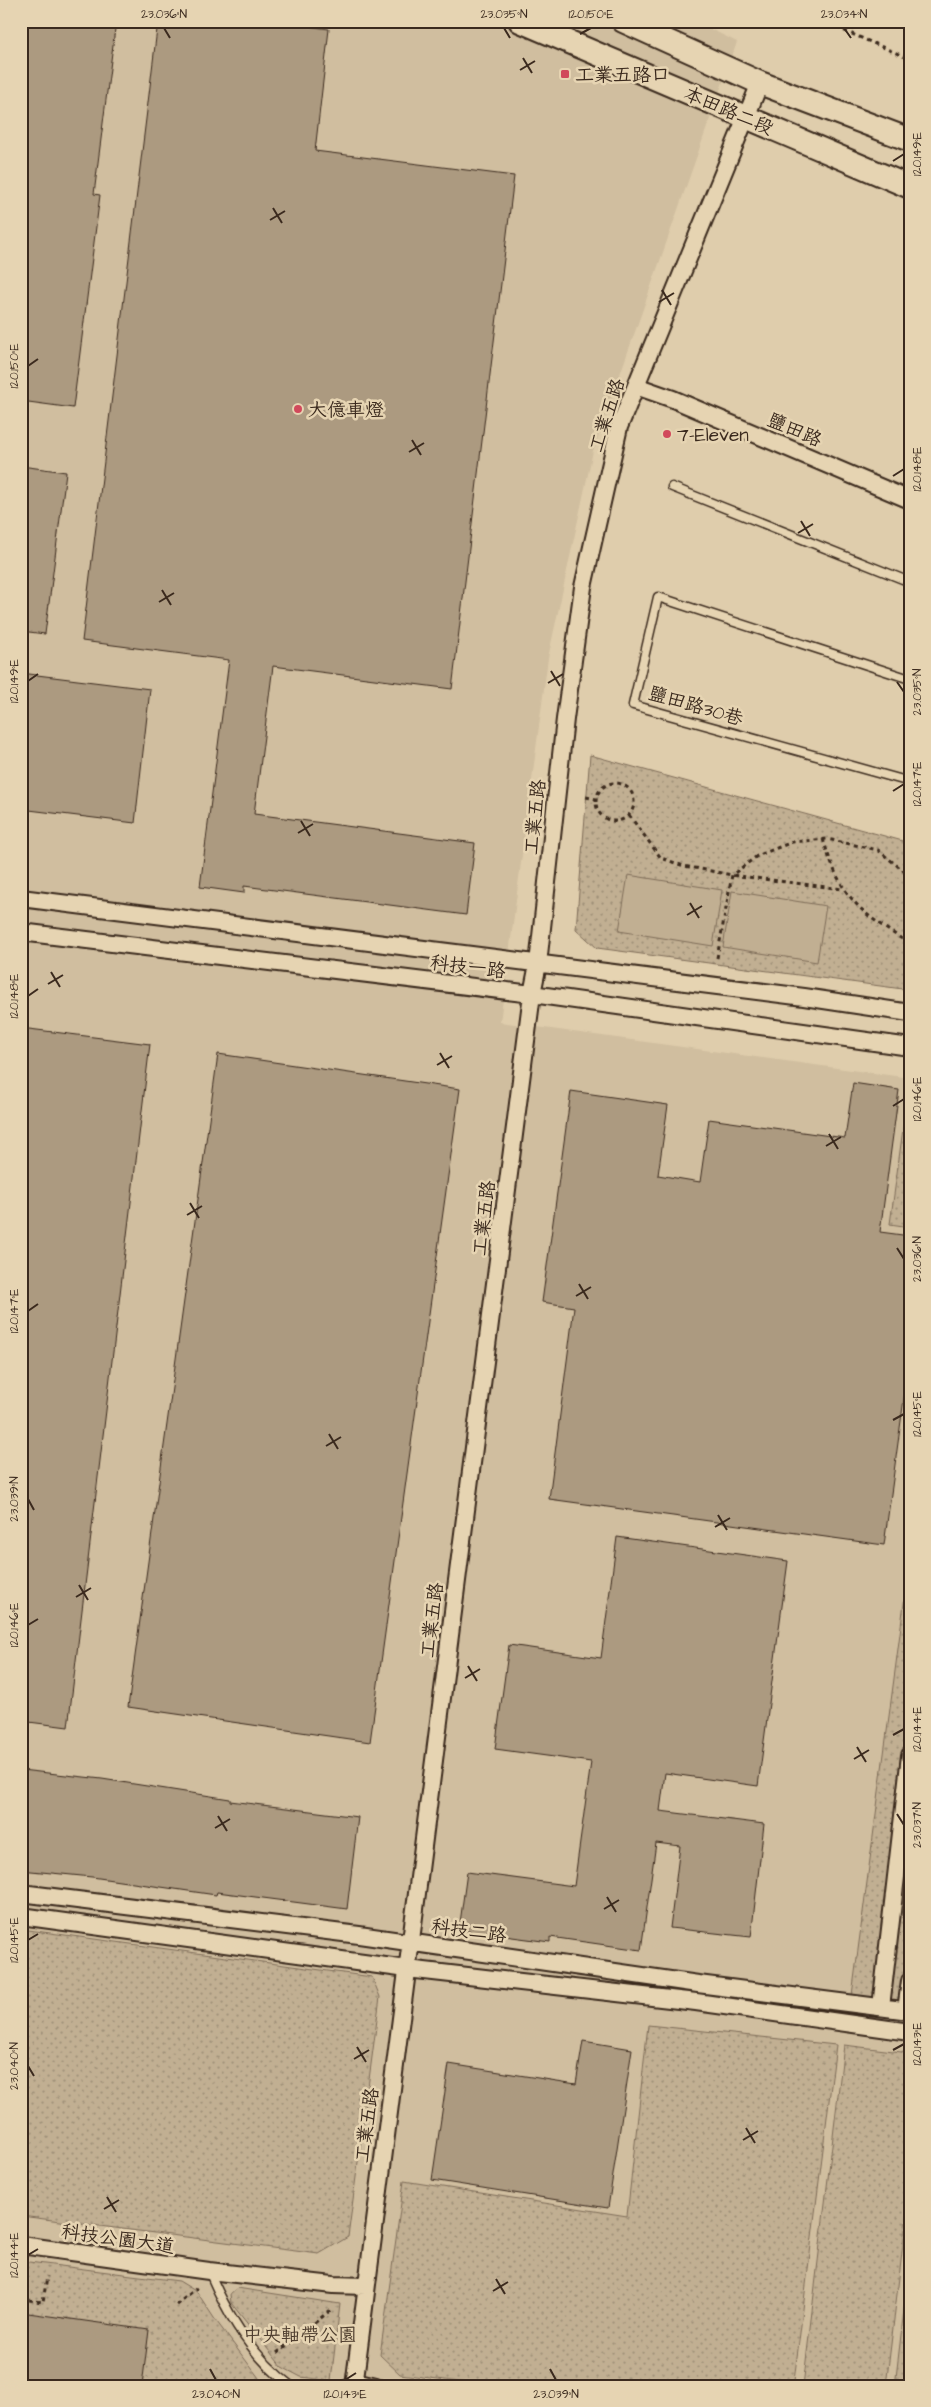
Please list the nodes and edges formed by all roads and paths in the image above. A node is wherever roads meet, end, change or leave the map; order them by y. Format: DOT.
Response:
graph roads {
  1 [pos="520,21"];
  2 [pos="623,21"];
  3 [pos="822,21"];
  4 [pos="910,60"];
  5 [pos="760,83"];
  6 [pos="745,116"];
  7 [pos="910,140"];
  8 [pos="910,187"];
  9 [pos="636,386"];
  10 [pos="672,488"];
  11 [pos="910,500"];
  12 [pos="910,582"];
  13 [pos="910,679"];
  14 [pos="910,782"];
  15 [pos="586,797"];
  16 [pos="596,799"];
  17 [pos="629,816"];
  18 [pos="823,839"];
  19 [pos="732,875"];
  20 [pos="910,876"];
  21 [pos="842,889"];
  22 [pos="21,898"];
  23 [pos="21,932"];
  24 [pos="910,944"];
  25 [pos="718,958"];
  26 [pos="538,964"];
  27 [pos="532,994"];
  28 [pos="910,1013"];
  29 [pos="910,1047"];
  30 [pos="910,1755"];
  31 [pos="21,1893"];
  32 [pos="21,1916"];
  33 [pos="410,1942"];
  34 [pos="407,1969"];
  35 [pos="910,1981"];
  36 [pos="881,2007"];
  37 [pos="908,2010"];
  38 [pos="910,2032"];
  39 [pos="21,2245"];
  40 [pos="209,2271"];
  41 [pos="47,2276"];
  42 [pos="365,2286"];
  43 [pos="197,2288"];
  44 [pos="21,2299"];
  45 [pos="176,2305"];
  46 [pos="332,2309"];
  47 [pos="277,2353"];
  48 [pos="350,2384"];
  49 [pos="291,2386"];
  50 [pos="376,2386"];
  1 -- 6 [label="street, 本田路二段"];
  2 -- 5 [label="street, 本田路二段"];
  3 -- 4 [label="path"];
  5 -- 6 [label="street, 工業五路"];
  5 -- 7 [label="street, 本田路二段"];
  6 -- 8 [label="street, 本田路二段"];
  6 -- 9 [label="street, 工業五路"];
  9 -- 11 [label="street, 鹽田路"];
  9 -- 26 [label="street, 工業五路"];
  10 -- 12 [label="lane"];
  13 -- 14 [label="lane, 鹽田路30巷"];
  15 -- 16 [label="path"];
  16 -- 17 [label="path"];
  16 -- 17 [label="path"];
  17 -- 19 [label="path"];
  18 -- 19 [label="path"];
  18 -- 20 [label="path"];
  18 -- 21 [label="path"];
  19 -- 21 [label="path"];
  19 -- 25 [label="path"];
  21 -- 24 [label="path"];
  22 -- 26 [label="street, 科技一路"];
  23 -- 27 [label="street, 科技一路"];
  26 -- 27 [label="street, 工業五路"];
  26 -- 28 [label="street, 科技一路"];
  27 -- 29 [label="street, 科技一路"];
  27 -- 33 [label="street, 工業五路"];
  30 -- 36 [label="street"];
  31 -- 33 [label="street, 科技二路"];
  32 -- 34 [label="street"];
  33 -- 34 [label="street, 工業五路"];
  33 -- 36 [label="street, 科技二路"];
  34 -- 38 [label="street"];
  34 -- 42 [label="street, 工業五路"];
  35 -- 37 [label="street"];
  36 -- 37 [label="street, 科技二路"];
  39 -- 40 [label="street, 科技公園大道"];
  40 -- 42 [label="street, 科技公園大道"];
  40 -- 49 [label="lane"];
  41 -- 44 [label="path"];
  42 -- 48 [label="street, 工業五路"];
  43 -- 45 [label="path"];
  46 -- 47 [label="path"];
  48 -- 50 [label="street"];
}
